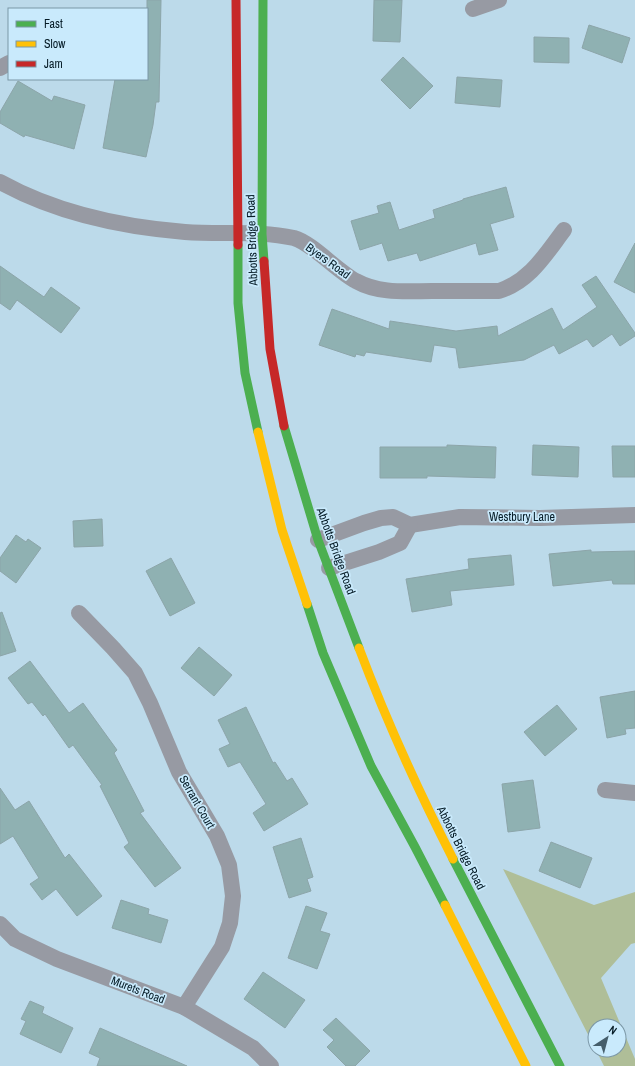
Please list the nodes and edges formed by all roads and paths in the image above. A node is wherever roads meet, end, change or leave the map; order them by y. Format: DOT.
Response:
graph roads {
  1 [pos="236,0"];
  2 [pos="263,0"];
  3 [pos="499,0"];
  4 [pos="473,9"];
  5 [pos="0,182"];
  6 [pos="564,230"];
  7 [pos="237,233"];
  8 [pos="262,234"];
  9 [pos="635,515"];
  10 [pos="410,525"];
  11 [pos="318,540"];
  12 [pos="329,568"];
  13 [pos="79,613"];
  14 [pos="605,790"];
  15 [pos="635,793"];
  16 [pos="0,924"];
  17 [pos="184,1008"];
  18 [pos="557,1065"];
  19 [pos="271,1066"];
  20 [pos="526,1066"];
  1 -- 7 [label="main road, Abbotts Bridge Road"];
  2 -- 8 [label="main road, Abbotts Bridge Road"];
  3 -- 4 [label="street"];
  5 -- 7 [label="street, Byers Road"];
  6 -- 8 [label="street, Byers Road"];
  7 -- 8 [label="street, Byers Road"];
  7 -- 20 [label="main road, Abbotts Bridge Road"];
  8 -- 11 [label="main road, Abbotts Bridge Road"];
  9 -- 10 [label="street, Westbury Lane"];
  10 -- 11 [label="street"];
  10 -- 12 [label="street"];
  11 -- 12 [label="main road, Abbotts Bridge Road"];
  12 -- 18 [label="main road, Abbotts Bridge Road"];
  13 -- 17 [label="street, Serrant Court"];
  14 -- 15 [label="street"];
  16 -- 17 [label="street, Murets Road"];
  17 -- 19 [label="street, Murets Road"];
}
